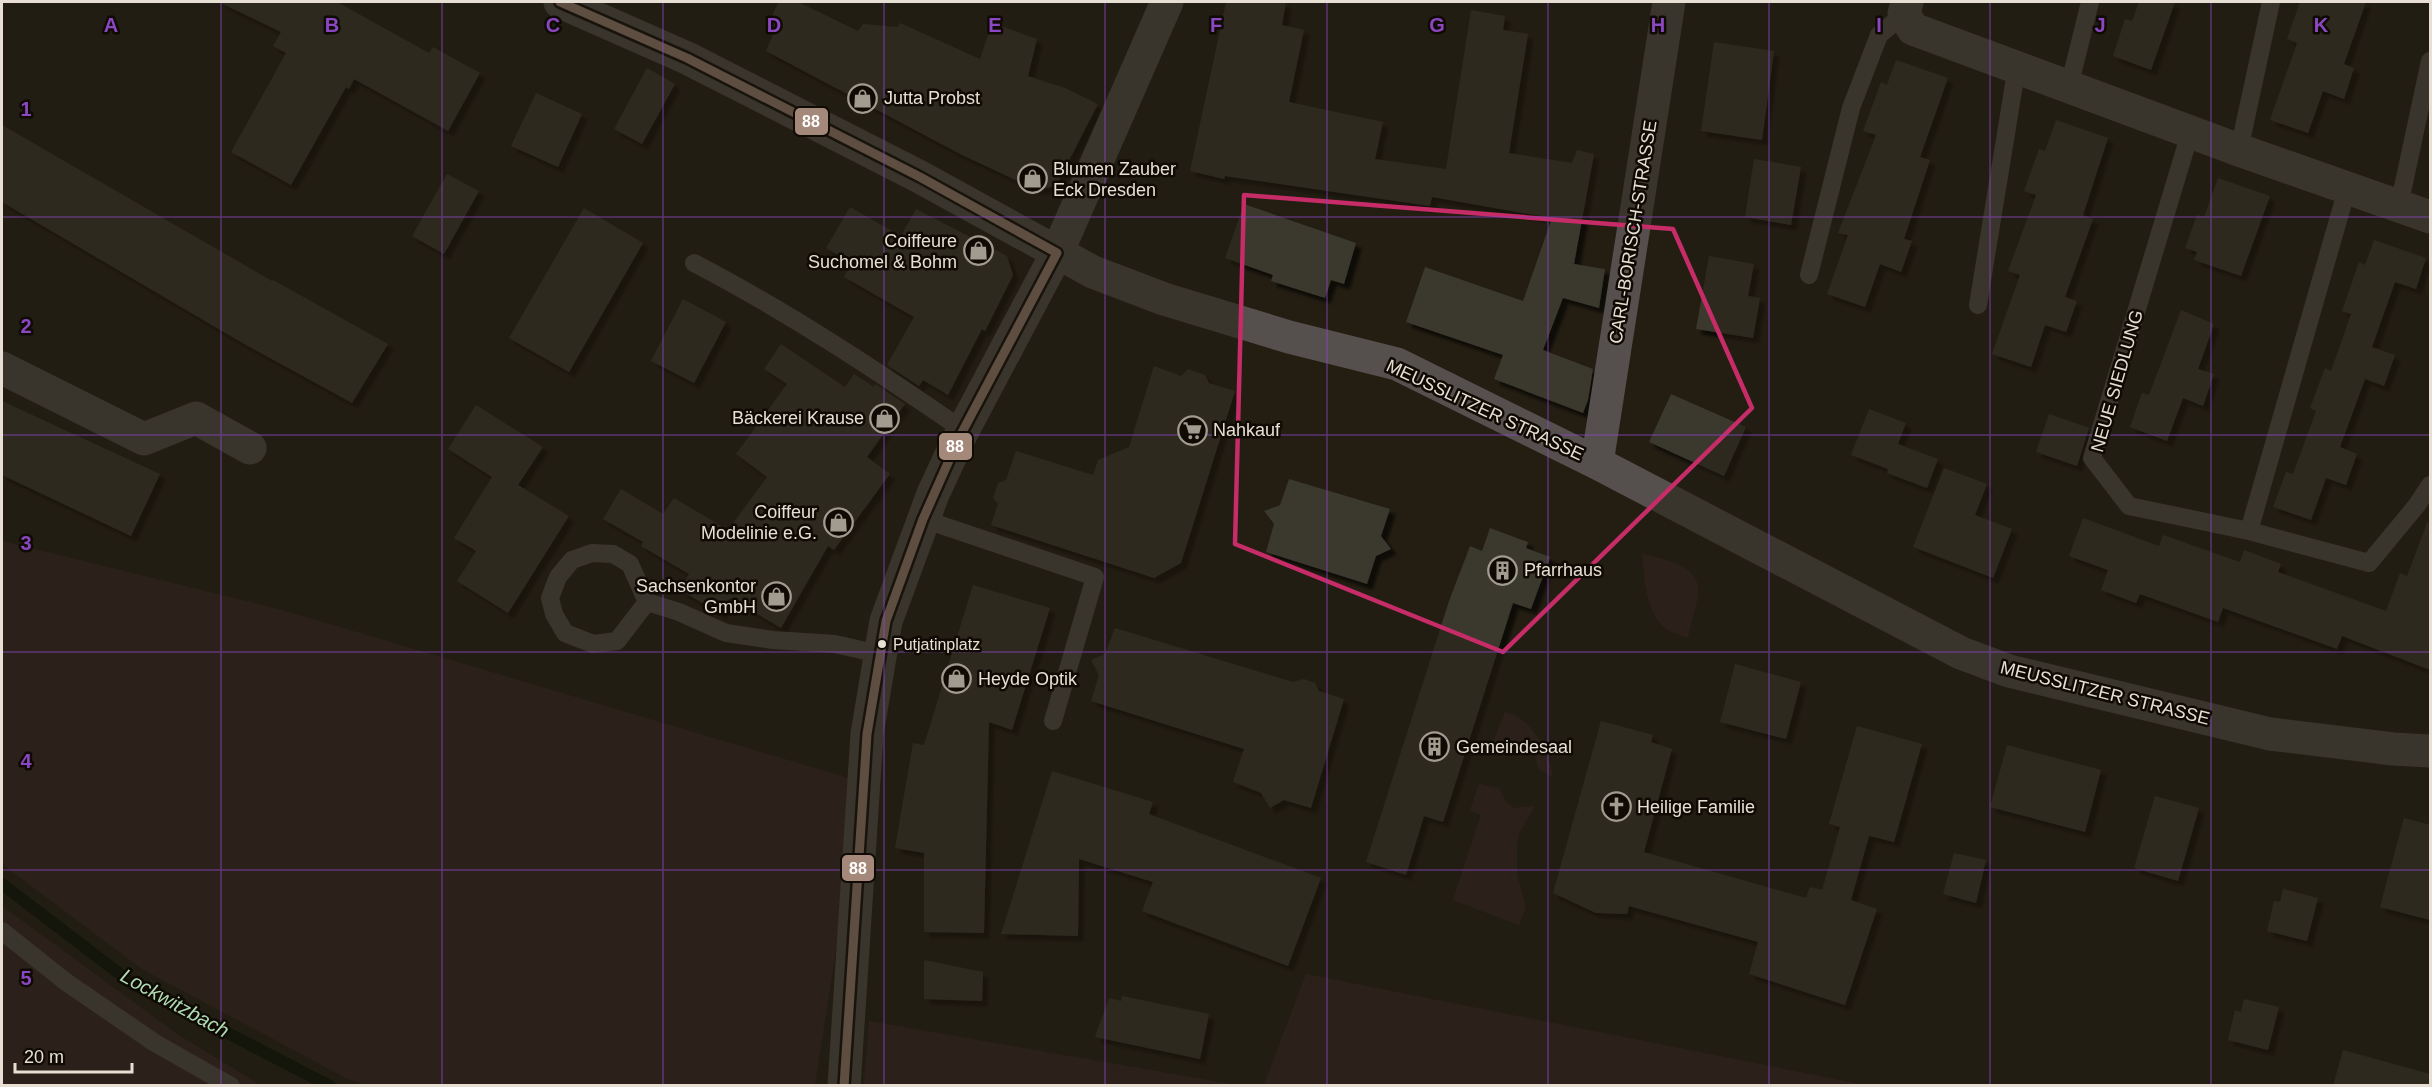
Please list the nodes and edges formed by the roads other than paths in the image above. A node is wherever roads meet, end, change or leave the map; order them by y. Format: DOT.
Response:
graph roads {
  1 [pos="560,2"];
  2 [pos="1167,2"];
  3 [pos="1669,2"];
  4 [pos="2090,2"];
  5 [pos="2271,2"];
  6 [pos="1905,8"];
  7 [pos="2430,61"];
  8 [pos="2017,66"];
  9 [pos="2069,87"];
  10 [pos="2191,130"];
  11 [pos="2239,150"];
  12 [pos="2347,189"];
  13 [pos="2399,206"];
  14 [pos="2430,217"];
  15 [pos="1057,253"];
  16 [pos="694,263"];
  17 [pos="1809,275"];
  18 [pos="1978,305"];
  19 [pos="2,368"];
  20 [pos="963,430"];
  21 [pos="250,448"];
  22 [pos="1597,463"];
  23 [pos="2430,485"];
  24 [pos="923,519"];
  25 [pos="2249,531"];
  26 [pos="647,602"];
  27 [pos="879,654"];
  28 [pos="1053,721"];
  29 [pos="2430,751"];
  30 [pos="2,931"];
  31 [pos="231,1086"];
  32 [pos="844,1086"];
  1 -- 15 [label="street, MEUSSLITZER STRASSE"];
  2 -- 15 [label="street"];
  3 -- 22 [label="street, CARL-BORISCH-STRASSE"];
  4 -- 9 [label="lane"];
  5 -- 11 [label="lane"];
  6 -- 8 [label="street"];
  6 -- 17 [label="lane"];
  7 -- 13 [label="lane"];
  8 -- 9 [label="street"];
  8 -- 18 [label="lane"];
  9 -- 10 [label="street"];
  10 -- 11 [label="street"];
  10 -- 25 [label="lane, NEUE SIEDLUNG"];
  11 -- 12 [label="street"];
  12 -- 13 [label="street"];
  12 -- 25 [label="lane"];
  13 -- 14 [label="street"];
  15 -- 20 [label="street"];
  15 -- 22 [label="street, MEUSSLITZER STRASSE"];
  16 -- 20 [label="lane"];
  19 -- 21 [label="street"];
  20 -- 24 [label="street"];
  22 -- 29 [label="street, MEUSSLITZER STRASSE"];
  23 -- 25 [label="lane, NEUE SIEDLUNG"];
  24 -- 27 [label="street"];
  24 -- 28 [label="lane"];
  26 -- 26 [label="lane"];
  26 -- 27 [label="lane"];
  27 -- 32 [label="street"];
  30 -- 31 [label="lane"];
}
